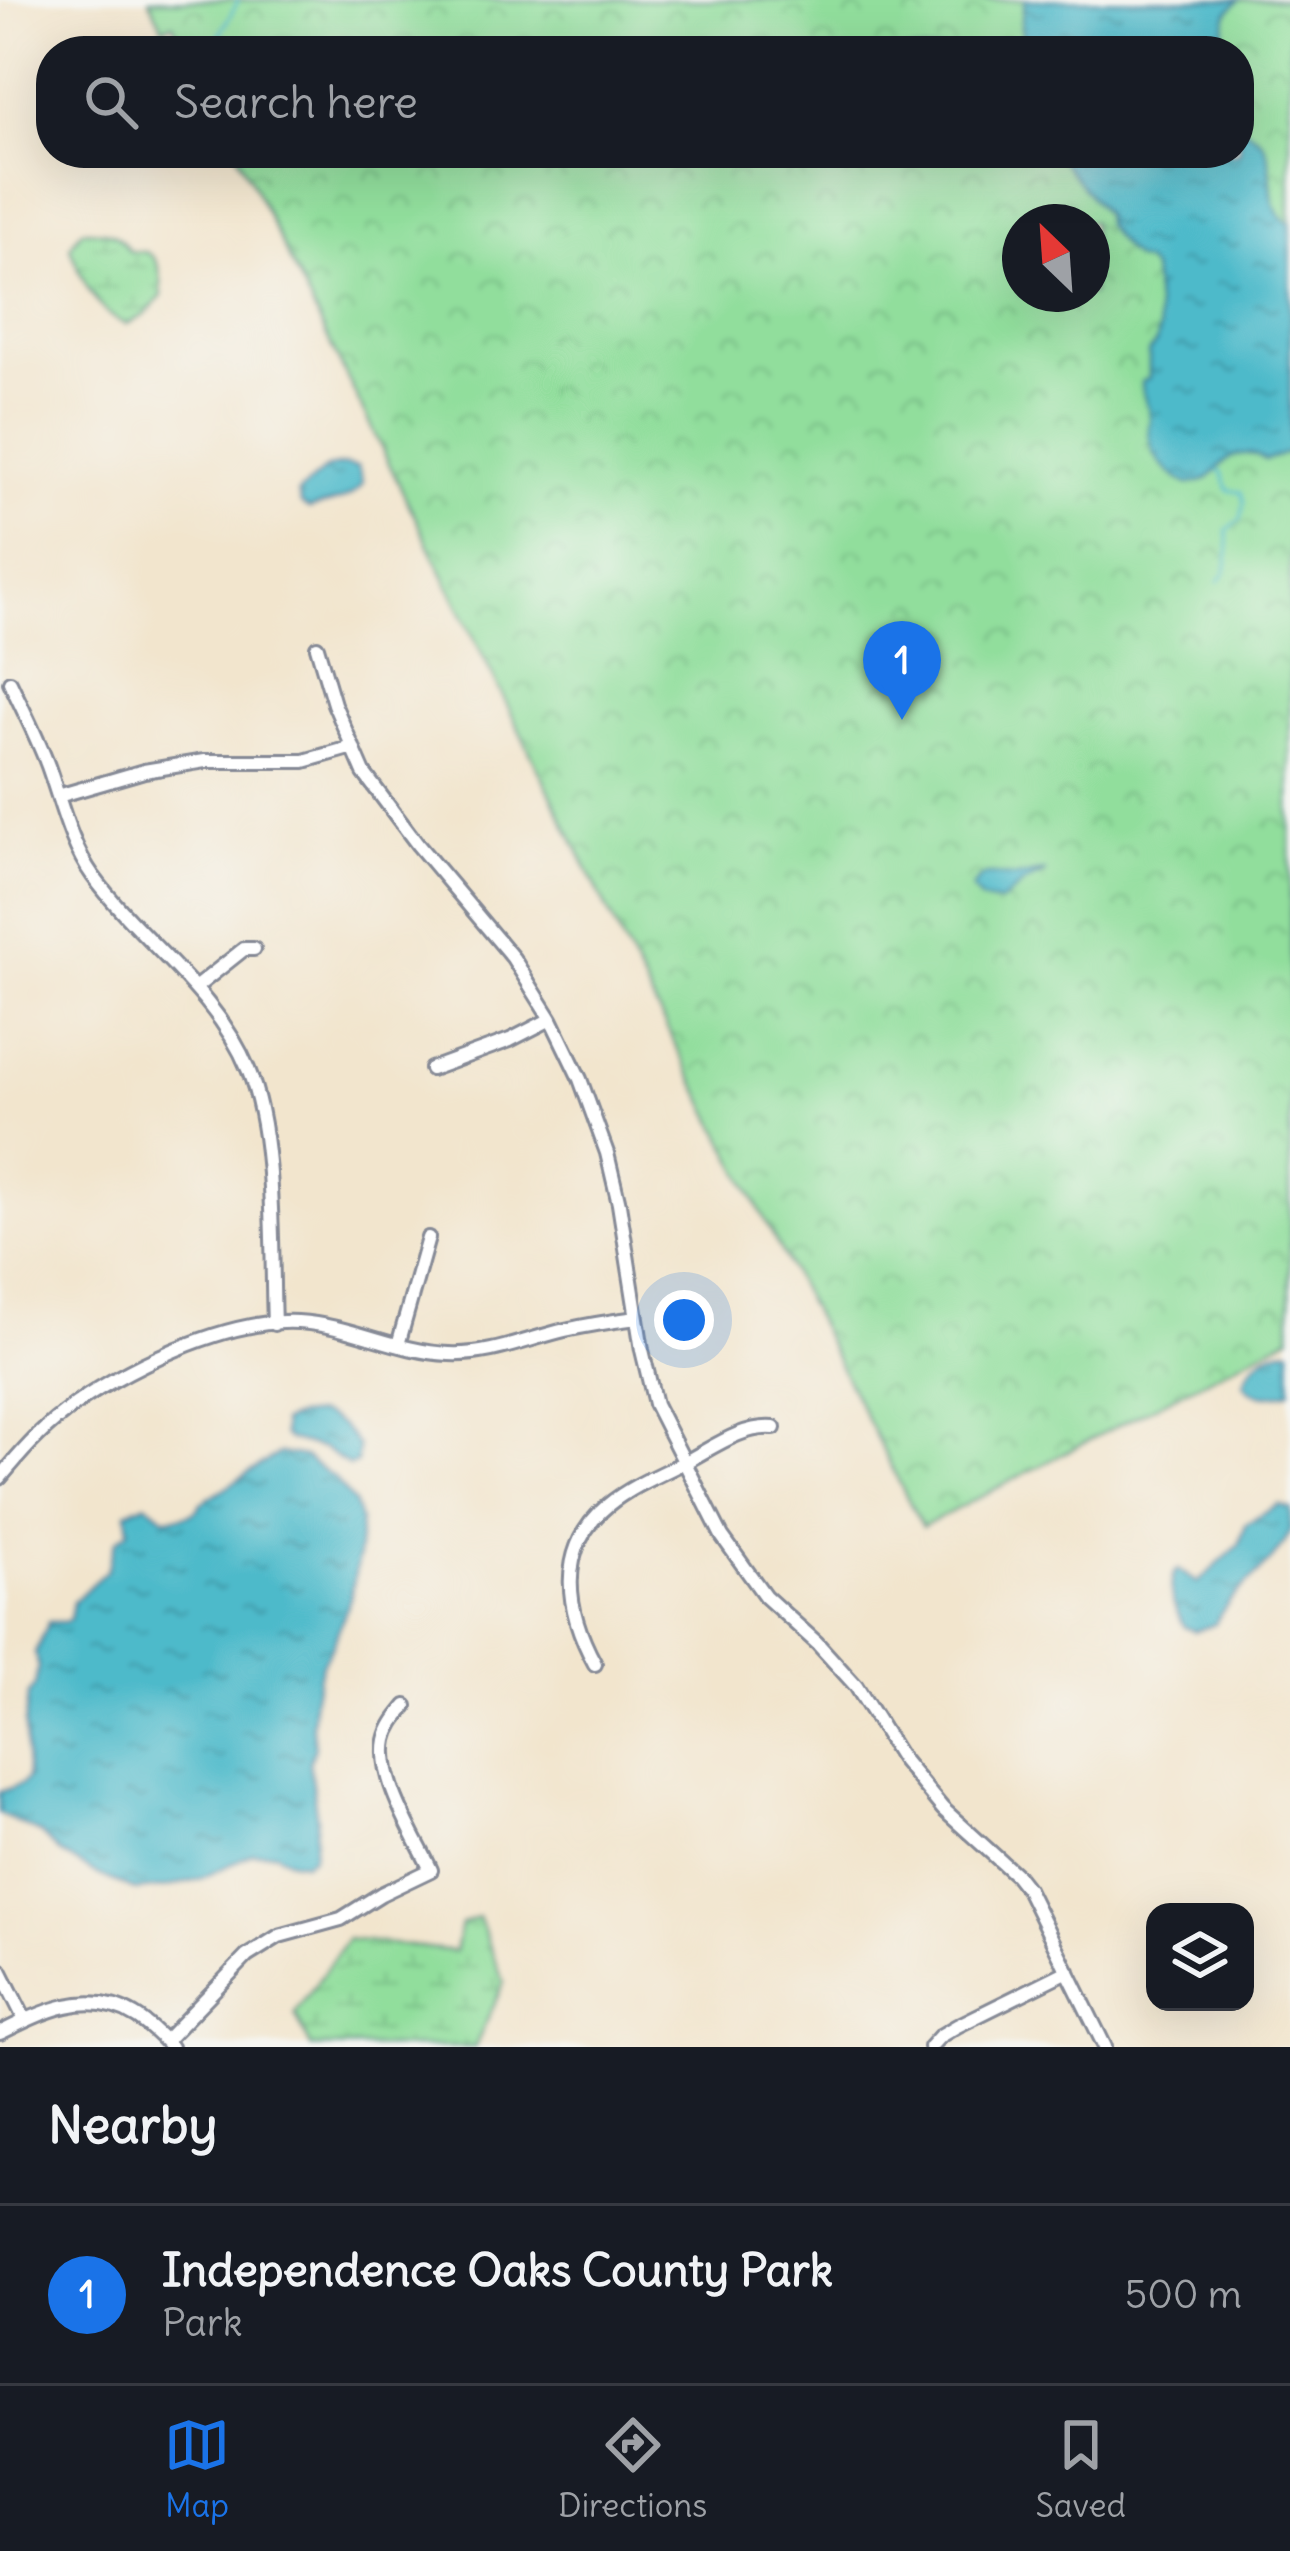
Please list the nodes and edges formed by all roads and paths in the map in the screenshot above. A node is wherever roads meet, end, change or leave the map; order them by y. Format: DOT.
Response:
graph roads {
  1 [pos="317,647"];
  2 [pos="10,682"];
  3 [pos="352,747"];
  4 [pos="58,796"];
  5 [pos="254,950"];
  6 [pos="195,988"];
  7 [pos="550,1019"];
  8 [pos="431,1070"];
  9 [pos="428,1238"];
  10 [pos="637,1318"];
  11 [pos="274,1324"];
  12 [pos="398,1346"];
  13 [pos="774,1428"];
  14 [pos="683,1463"];
  15 [pos="0,1478"];
  16 [pos="596,1664"];
  17 [pos="406,1706"];
  18 [pos="0,1970"];
  19 [pos="1068,1971"];
  20 [pos="25,2020"];
  21 [pos="0,2033"];
  22 [pos="168,2044"];
  23 [pos="930,2047"];
  24 [pos="1106,2047"];
  1 -- 3 [label="street"];
  2 -- 4 [label="street"];
  3 -- 4 [label="street"];
  3 -- 7 [label="street"];
  4 -- 6 [label="street"];
  5 -- 6 [label="street"];
  6 -- 11 [label="street"];
  7 -- 8 [label="street"];
  7 -- 10 [label="street"];
  9 -- 12 [label="street"];
  10 -- 12 [label="street"];
  10 -- 14 [label="street"];
  11 -- 12 [label="street"];
  11 -- 15 [label="street"];
  13 -- 14 [label="street"];
  14 -- 16 [label="street"];
  14 -- 19 [label="street"];
  17 -- 22 [label="street"];
  18 -- 20 [label="street"];
  19 -- 23 [label="street"];
  19 -- 24 [label="street"];
  20 -- 21 [label="street"];
  20 -- 22 [label="street"];
}
